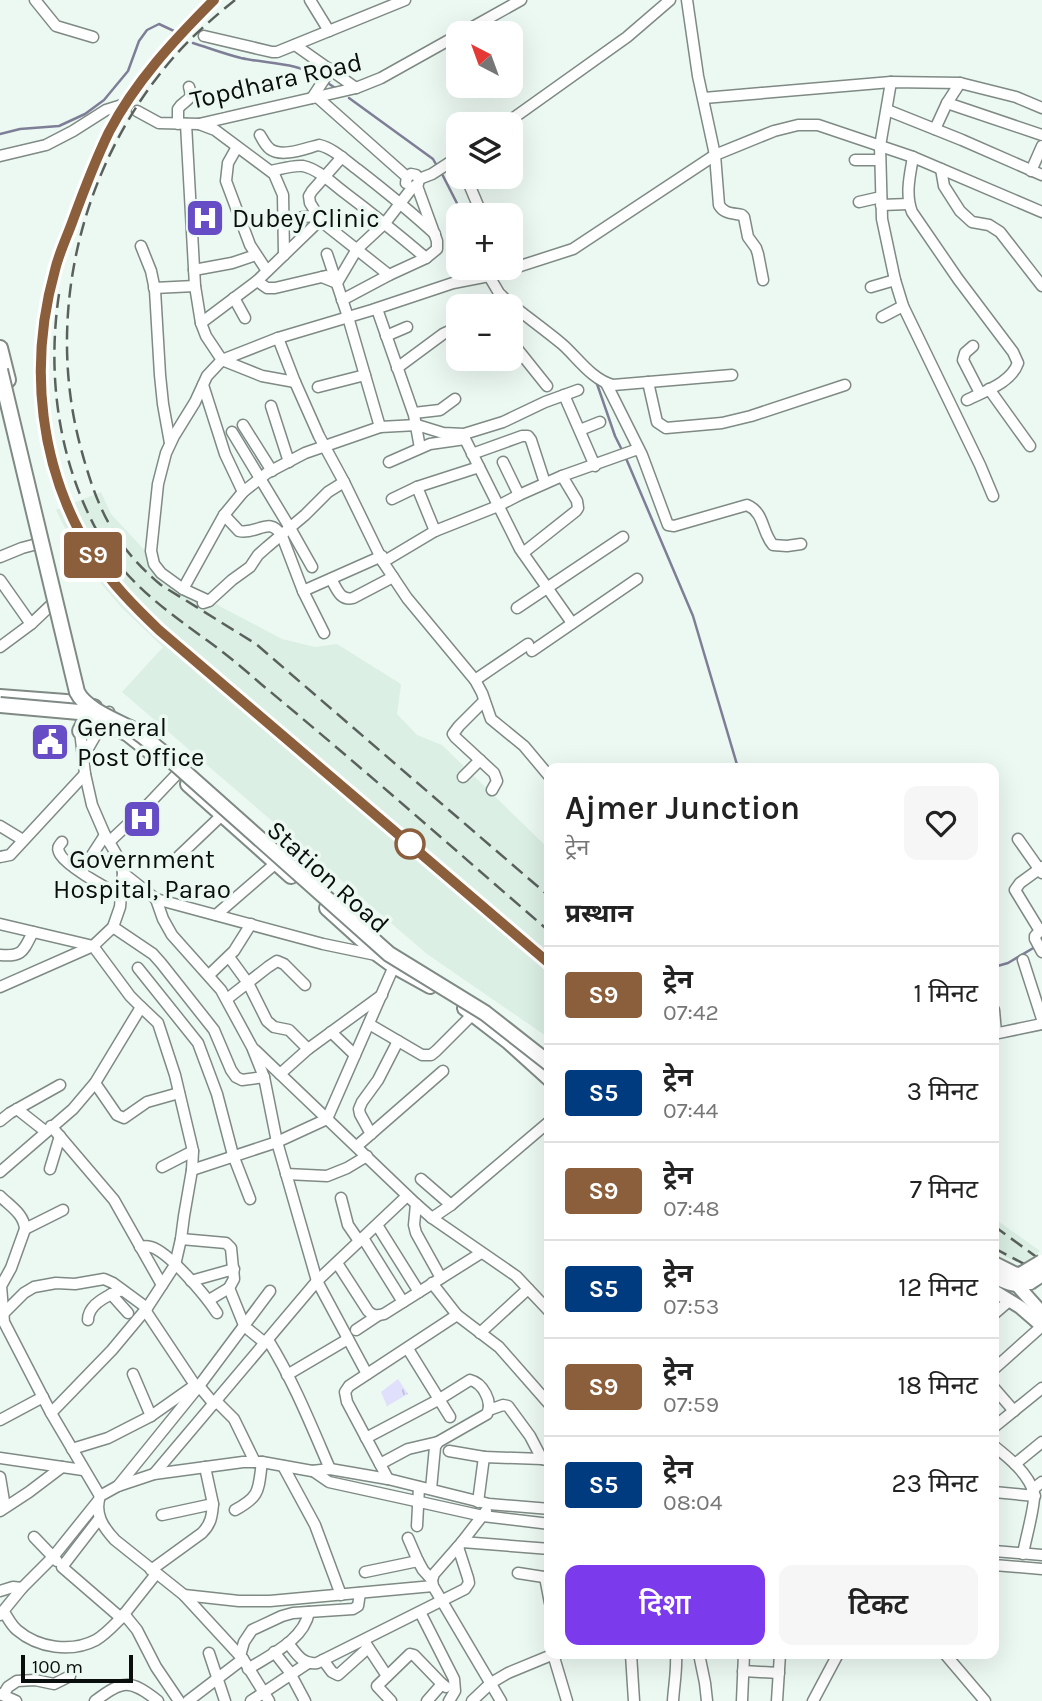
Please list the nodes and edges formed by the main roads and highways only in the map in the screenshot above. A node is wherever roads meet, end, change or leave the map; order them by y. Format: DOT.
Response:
graph roads {
  1 [pos="0,348"];
  2 [pos="0,370"];
  3 [pos="0,398"];
  4 [pos="0,703"];
  5 [pos="81,713"];
  6 [pos="106,717"];
  7 [pos="544,1057"];
  8 [pos="544,1058"];
  9 [pos="544,1066"];
  10 [pos="544,1074"];
  11 [pos="1042,1262"];
  12 [pos="999,1266"];
  13 [pos="999,1276"];
  14 [pos="1023,1277"];
  15 [pos="999,1294"];
  16 [pos="1042,1313"];
  17 [pos="1042,1326"];
  1 -- 5 [label="highway"];
  2 -- 5 [label="highway, bridge"];
  3 -- 5 [label="highway"];
  4 -- 5 [label="highway"];
  4 -- 5 [label="highway, bridge"];
  4 -- 9 [label="highway, bridge"];
  5 -- 6 [label="highway, Station Road"];
  5 -- 8 [label="highway, bridge"];
  6 -- 7 [label="highway, Station Road"];
  6 -- 10 [label="highway, Station Road"];
  11 -- 14 [label="highway, bridge"];
  12 -- 14 [label="highway"];
  13 -- 14 [label="highway"];
  14 -- 16 [label="main road"];
  15 -- 17 [label="main road"];
}
